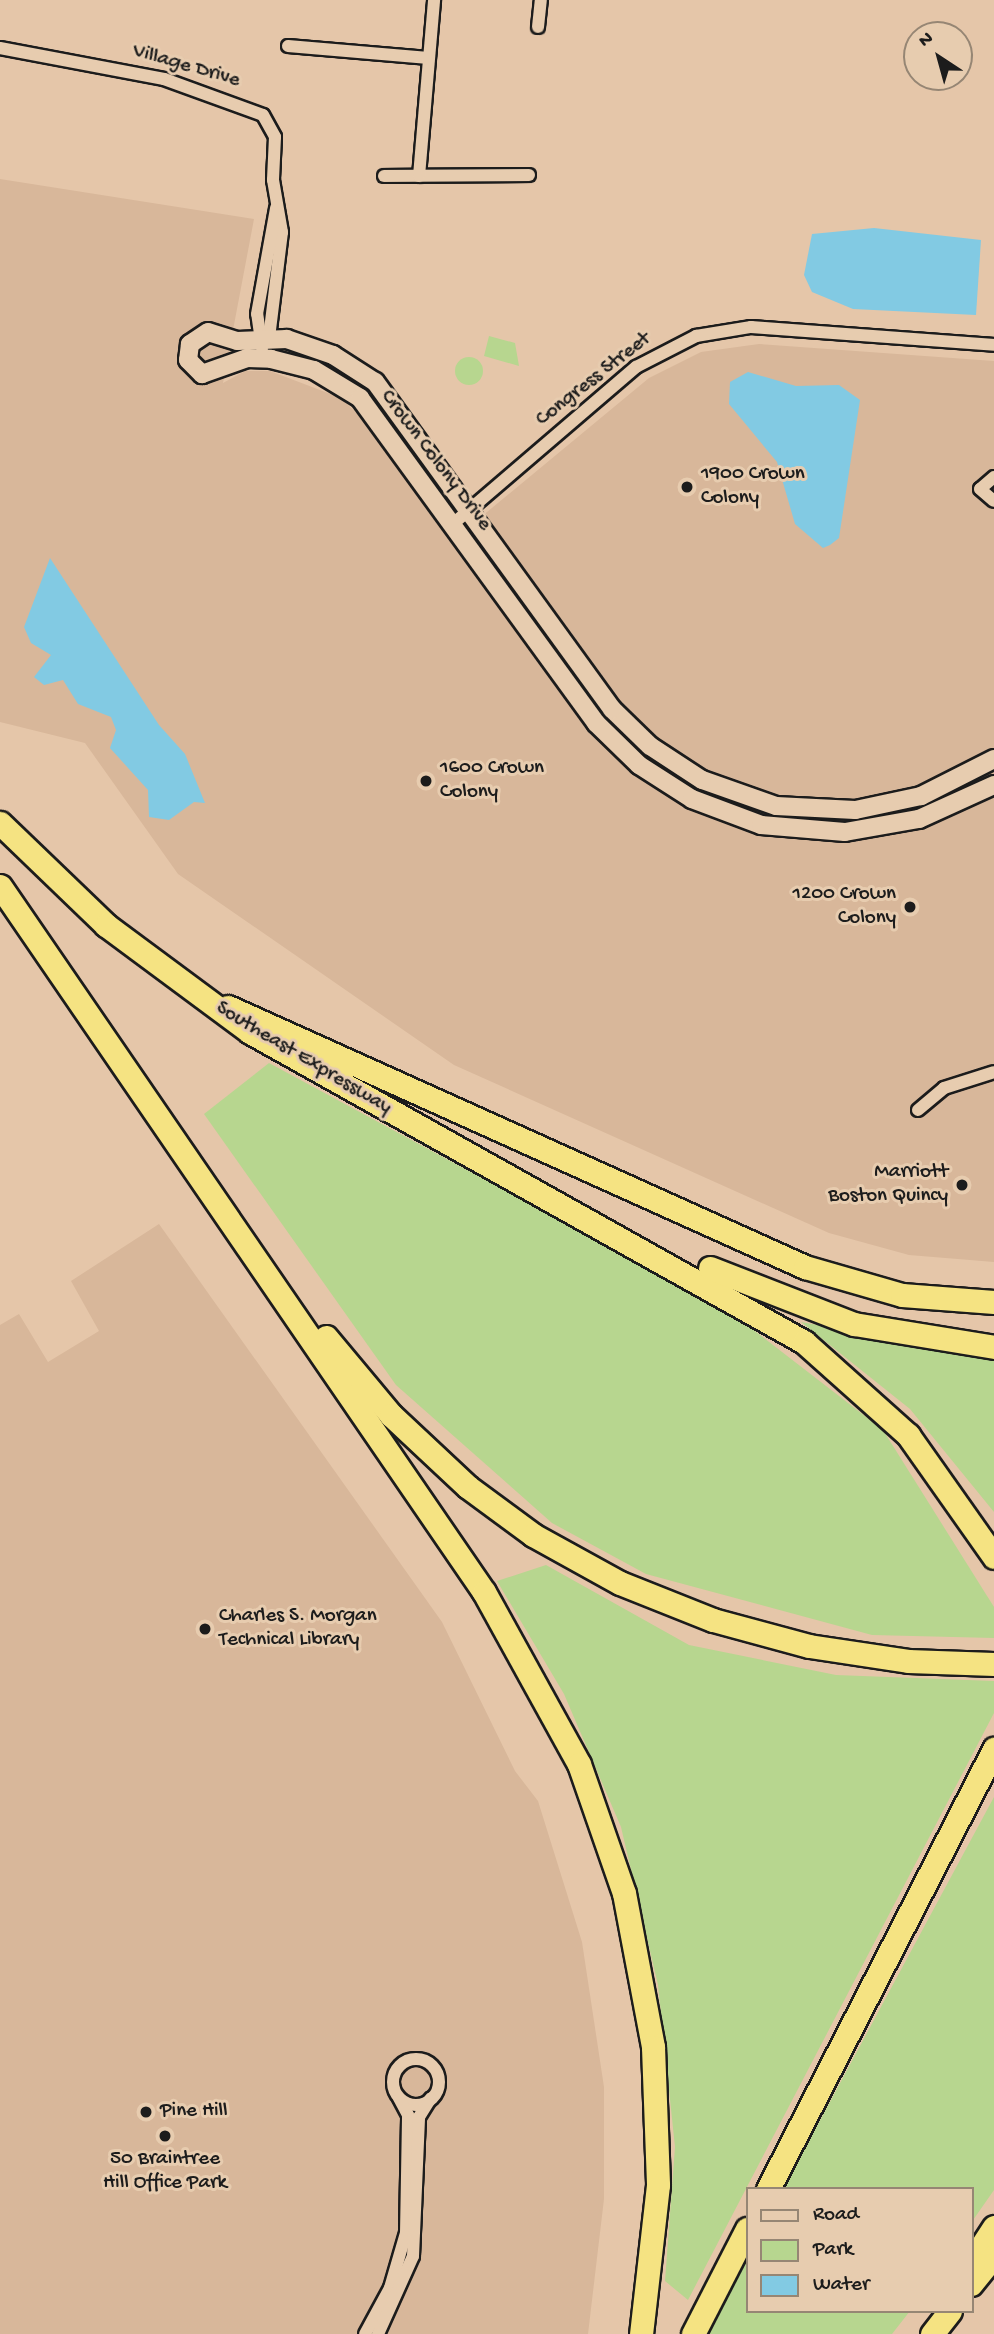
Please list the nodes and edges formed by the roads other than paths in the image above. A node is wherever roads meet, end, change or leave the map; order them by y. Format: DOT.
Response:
graph roads {
  1 [pos="434,0"];
  2 [pos="541,0"];
  3 [pos="538,27"];
  4 [pos="289,46"];
  5 [pos="0,48"];
  6 [pos="428,58"];
  7 [pos="529,175"];
  8 [pos="384,176"];
  9 [pos="419,176"];
  10 [pos="222,336"];
  11 [pos="264,338"];
  12 [pos="994,345"];
  13 [pos="271,359"];
  14 [pos="223,370"];
  15 [pos="994,477"];
  16 [pos="994,501"];
  17 [pos="469,507"];
  18 [pos="454,523"];
  19 [pos="994,759"];
  20 [pos="994,785"];
  21 [pos="0,823"];
  22 [pos="0,886"];
  23 [pos="200,998"];
  24 [pos="994,1072"];
  25 [pos="918,1110"];
  26 [pos="230,1222"];
  27 [pos="603,1226"];
  28 [pos="994,1302"];
  29 [pos="994,1347"];
  30 [pos="994,1557"];
  31 [pos="994,1664"];
  32 [pos="994,1749"];
  33 [pos="399,2098"];
  34 [pos="431,2098"];
  35 [pos="769,2187"];
  36 [pos="994,2227"];
  37 [pos="746,2231"];
  38 [pos="994,2256"];
  39 [pos="973,2259"];
  40 [pos="973,2282"];
  41 [pos="935,2313"];
  42 [pos="948,2313"];
  43 [pos="365,2334"];
  44 [pos="378,2334"];
  45 [pos="641,2334"];
  46 [pos="693,2334"];
  47 [pos="920,2334"];
  48 [pos="932,2334"];
  1 -- 6 [label="street"];
  2 -- 3 [label="street"];
  4 -- 6 [label="street"];
  5 -- 11 [label="street, Village Drive"];
  6 -- 9 [label="street"];
  7 -- 9 [label="street"];
  8 -- 9 [label="street"];
  10 -- 11 [label="street, Crown Colony Drive"];
  10 -- 14 [label="street"];
  10 -- 14 [label="street, Crown Colony Drive"];
  11 -- 13 [label="street"];
  11 -- 17 [label="street, Crown Colony Drive"];
  12 -- 17 [label="street, Congress Street"];
  13 -- 14 [label="street, Crown Colony Drive"];
  13 -- 18 [label="street, Crown Colony Drive"];
  15 -- 16 [label="street"];
  17 -- 18 [label="street, Congress Street"];
  17 -- 19 [label="street, Crown Colony Drive"];
  18 -- 20 [label="street, Crown Colony Drive"];
  21 -- 23 [label="highway, Southeast Expressway"];
  22 -- 26 [label="highway"];
  23 -- 27 [label="highway, Southeast Expressway"];
  23 -- 28 [label="highway"];
  24 -- 25 [label="street"];
  26 -- 31 [label="highway"];
  26 -- 45 [label="highway"];
  27 -- 29 [label="highway"];
  27 -- 30 [label="highway"];
  32 -- 35 [label="highway"];
  33 -- 34 [label="street"];
  33 -- 34 [label="street"];
  33 -- 43 [label="street"];
  34 -- 44 [label="street"];
  36 -- 39 [label="highway"];
  37 -- 46 [label="highway"];
  38 -- 40 [label="highway"];
  41 -- 47 [label="highway"];
  42 -- 48 [label="highway"];
}
